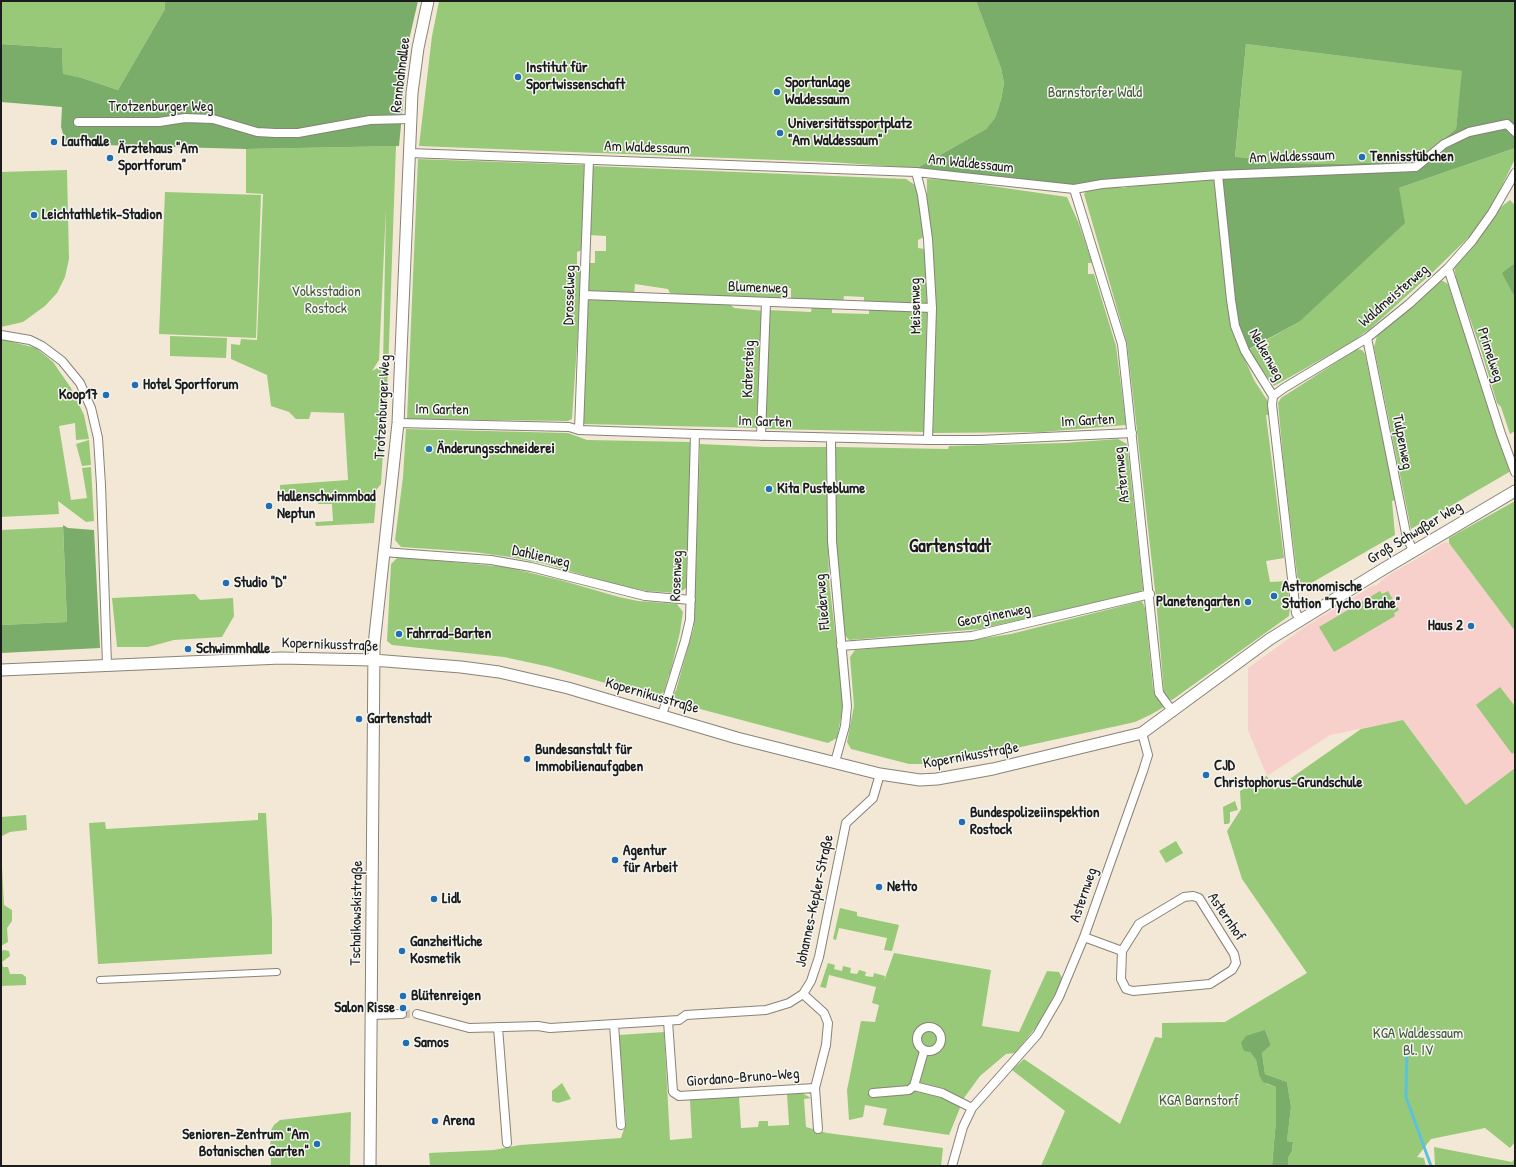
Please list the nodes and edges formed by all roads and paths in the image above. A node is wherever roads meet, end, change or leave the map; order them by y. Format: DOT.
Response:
graph roads {
  1 [pos="428,1"];
  2 [pos="410,119"];
  3 [pos="78,122"];
  4 [pos="1515,132"];
  5 [pos="412,154"];
  6 [pos="589,160"];
  7 [pos="916,172"];
  8 [pos="1515,173"];
  9 [pos="1218,175"];
  10 [pos="1074,189"];
  11 [pos="1448,268"];
  12 [pos="584,295"];
  13 [pos="766,302"];
  14 [pos="932,308"];
  15 [pos="1,335"];
  16 [pos="1367,338"];
  17 [pos="1274,396"];
  18 [pos="398,423"];
  19 [pos="579,430"];
  20 [pos="1132,433"];
  21 [pos="695,434"];
  22 [pos="761,436"];
  23 [pos="831,438"];
  24 [pos="928,440"];
  25 [pos="1515,472"];
  26 [pos="1515,491"];
  27 [pos="1414,550"];
  28 [pos="383,552"];
  29 [pos="1150,594"];
  30 [pos="691,600"];
  31 [pos="1300,619"];
  32 [pos="841,646"];
  33 [pos="373,660"];
  34 [pos="107,665"];
  35 [pos="1,670"];
  36 [pos="1173,712"];
  37 [pos="662,714"];
  38 [pos="1142,733"];
  39 [pos="835,762"];
  40 [pos="880,774"];
  41 [pos="1084,938"];
  42 [pos="1122,951"];
  43 [pos="277,972"];
  44 [pos="100,980"];
  45 [pos="803,994"];
  46 [pos="402,1014"];
  47 [pos="417,1014"];
  48 [pos="371,1015"];
  49 [pos="668,1021"];
  50 [pos="614,1024"];
  51 [pos="498,1027"];
  52 [pos="924,1051"];
  53 [pos="914,1086"];
  54 [pos="815,1088"];
  55 [pos="873,1093"];
  56 [pos="972,1108"];
  57 [pos="621,1125"];
  58 [pos="818,1129"];
  59 [pos="508,1143"];
  60 [pos="370,1166"];
  61 [pos="952,1166"];
  1 -- 2 [label="street, Rennbahnallee"];
  2 -- 3 [label="street, Trotzenburger Weg"];
  2 -- 5 [label="street, Rennbahnallee"];
  4 -- 9 [label="street, Am Waldessaum"];
  5 -- 6 [label="street, Am Waldessaum"];
  5 -- 18 [label="street, Trotzenburger Weg"];
  6 -- 7 [label="street, Am Waldessaum"];
  6 -- 12 [label="street, Drosselweg"];
  7 -- 10 [label="street, Am Waldessaum"];
  7 -- 14 [label="street, Meisenweg"];
  8 -- 11 [label="street, Waldmeisterweg"];
  9 -- 10 [label="street, Am Waldessaum"];
  9 -- 17 [label="street, Nelkenweg"];
  10 -- 20 [label="street, Asternweg"];
  11 -- 16 [label="street, Waldmeisterweg"];
  11 -- 25 [label="street, Primelweg"];
  12 -- 13 [label="street, Blumenweg"];
  12 -- 19 [label="street, Drosselweg"];
  13 -- 14 [label="street, Blumenweg"];
  13 -- 22 [label="street, Katersteig"];
  14 -- 24 [label="street, Meisenweg"];
  15 -- 34 [label="street"];
  16 -- 17 [label="street, Waldmeisterweg"];
  16 -- 27 [label="street, Tulpenweg"];
  17 -- 31 [label="street, Nelkenweg"];
  18 -- 19 [label="street, Im Garten"];
  18 -- 28 [label="street, Trotzenburger Weg"];
  19 -- 21 [label="street, Im Garten"];
  20 -- 24 [label="street, Im Garten"];
  20 -- 29 [label="street, Asternweg"];
  21 -- 22 [label="street, Im Garten"];
  21 -- 30 [label="street, Rosenweg"];
  22 -- 23 [label="street, Im Garten"];
  23 -- 24 [label="street, Im Garten"];
  23 -- 32 [label="street, Fliederweg"];
  26 -- 27 [label="street, Groß Schwaßer Weg"];
  27 -- 31 [label="street, Groß Schwaßer Weg"];
  28 -- 30 [label="street, Dahlienweg"];
  28 -- 33 [label="street, Trotzenburger Weg"];
  29 -- 32 [label="street, Georginenweg"];
  29 -- 36 [label="street, Asternweg"];
  30 -- 37 [label="street, Rosenweg"];
  31 -- 36 [label="street, Groß Schwaßer Weg"];
  32 -- 39 [label="street, Fliederweg"];
  33 -- 34 [label="street, Kopernikusstraße"];
  33 -- 37 [label="street, Kopernikusstraße"];
  33 -- 48 [label="street, Tschaikowskistraße"];
  34 -- 35 [label="street, Kopernikusstraße"];
  36 -- 38 [label="street, Kopernikusstraße"];
  37 -- 39 [label="street, Kopernikusstraße"];
  38 -- 40 [label="street, Kopernikusstraße"];
  38 -- 41 [label="street, Asternweg"];
  39 -- 40 [label="street, Kopernikusstraße"];
  40 -- 45 [label="street, Johannes-Kepler-Straße"];
  41 -- 42 [label="street"];
  41 -- 56 [label="street, Asternweg"];
  42 -- 42 [label="street, Asternhof"];
  43 -- 44 [label="street"];
  45 -- 49 [label="street"];
  45 -- 54 [label="street, Giordano-Bruno-Weg"];
  46 -- 48 [label="street"];
  47 -- 51 [label="street"];
  48 -- 60 [label="street, Tschaikowskistraße"];
  49 -- 50 [label="street"];
  49 -- 54 [label="street, Giordano-Bruno-Weg"];
  50 -- 51 [label="street"];
  50 -- 57 [label="street"];
  51 -- 59 [label="street"];
  52 -- 53 [label="street"];
  53 -- 55 [label="street"];
  53 -- 56 [label="street"];
  54 -- 58 [label="street, Giordano-Bruno-Weg"];
  56 -- 61 [label="street, Asternweg"];
}
